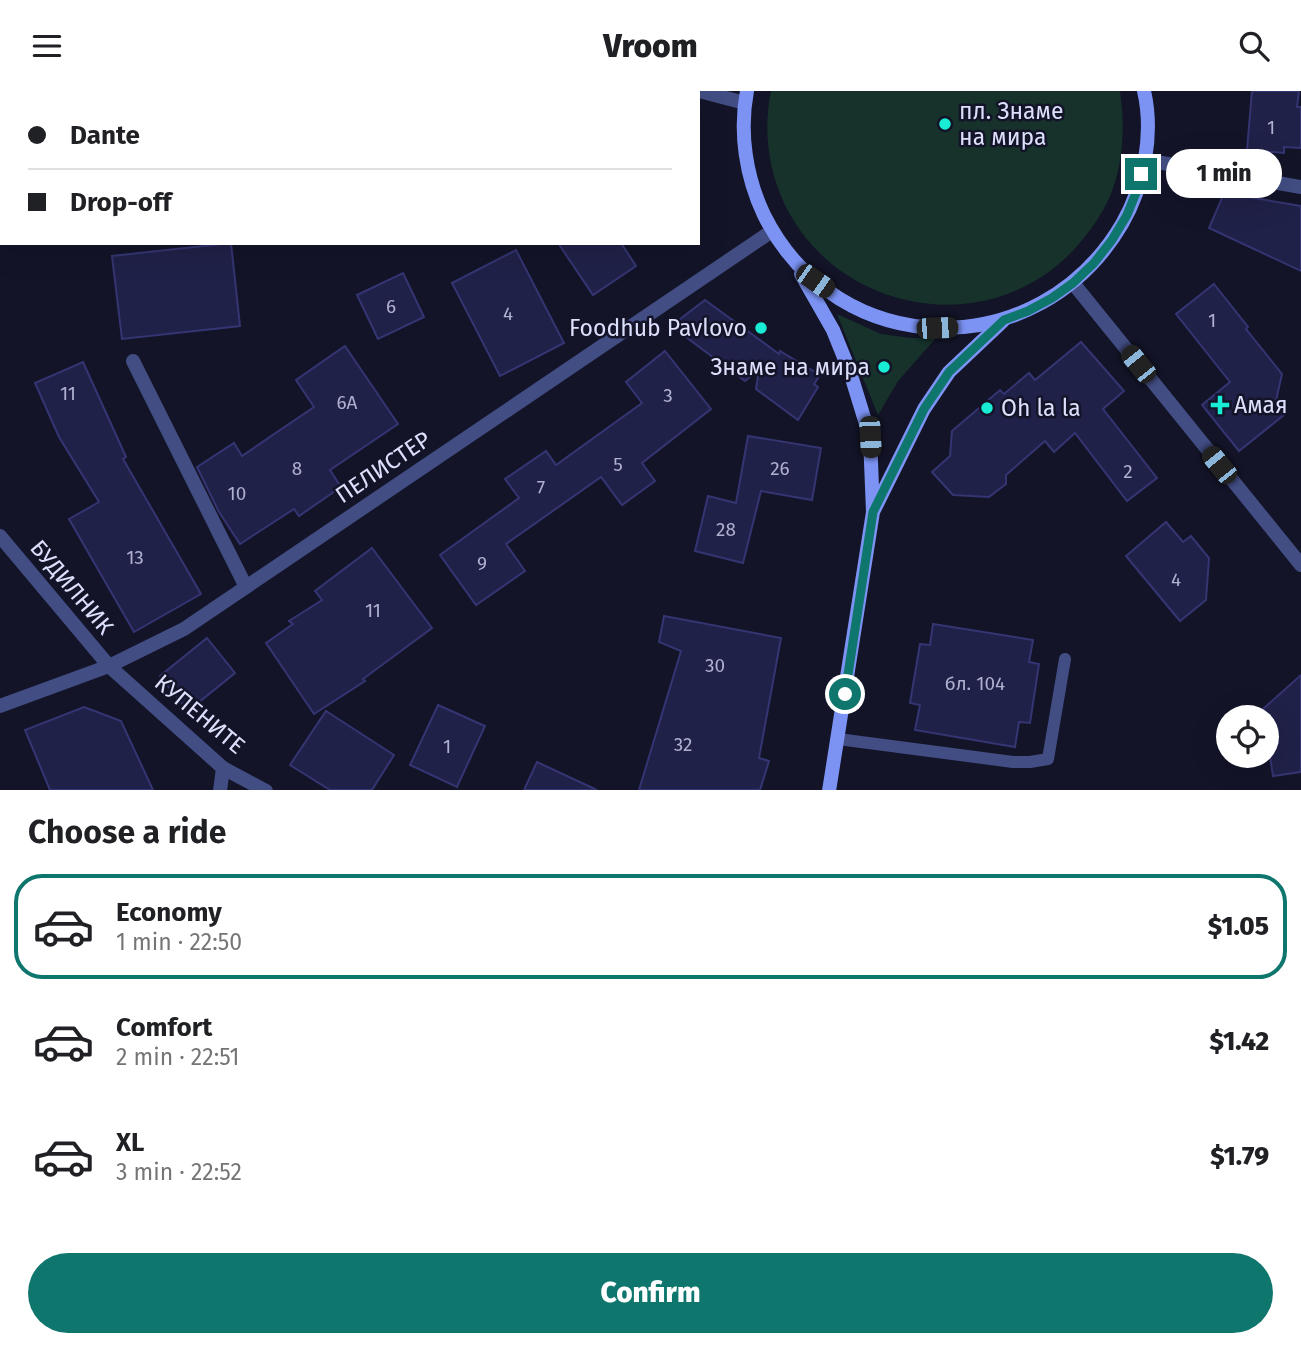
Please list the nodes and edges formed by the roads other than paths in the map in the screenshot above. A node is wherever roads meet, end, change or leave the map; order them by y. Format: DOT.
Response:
graph roads {
  1 [pos="700,91"];
  2 [pos="1143,91"];
  3 [pos="746,97"];
  4 [pos="1145,160"];
  5 [pos="1301,187"];
  6 [pos="772,230"];
  7 [pos="792,257"];
  8 [pos="1073,283"];
  9 [pos="1004,320"];
  10 [pos="132,361"];
  11 [pos="873,512"];
  12 [pos="0,536"];
  13 [pos="1301,565"];
  14 [pos="246,587"];
  15 [pos="1065,659"];
  16 [pos="109,666"];
  17 [pos="0,706"];
  18 [pos="838,739"];
  19 [pos="223,768"];
  20 [pos="220,790"];
  21 [pos="266,790"];
  22 [pos="829,790"];
  1 -- 3 [label="street"];
  2 -- 4 [label="main road"];
  3 -- 6 [label="main road"];
  4 -- 5 [label="street"];
  4 -- 8 [label="main road"];
  6 -- 7 [label="main road"];
  6 -- 14 [label="street, ПЕЛИСТЕР"];
  7 -- 9 [label="main road"];
  7 -- 11 [label="main road"];
  8 -- 9 [label="main road"];
  8 -- 13 [label="street"];
  9 -- 11 [label="main road"];
  10 -- 14 [label="street"];
  11 -- 18 [label="main road"];
  12 -- 16 [label="street, БУДИЛНИК"];
  14 -- 16 [label="street, ПЕЛИСТЕР"];
  15 -- 18 [label="lane"];
  16 -- 17 [label="street, ПЕЛИСТЕР"];
  16 -- 19 [label="street, КУПЕНИТЕ"];
  18 -- 22 [label="main road"];
  19 -- 20 [label="street"];
  19 -- 21 [label="street, КУПЕНИТЕ"];
}
